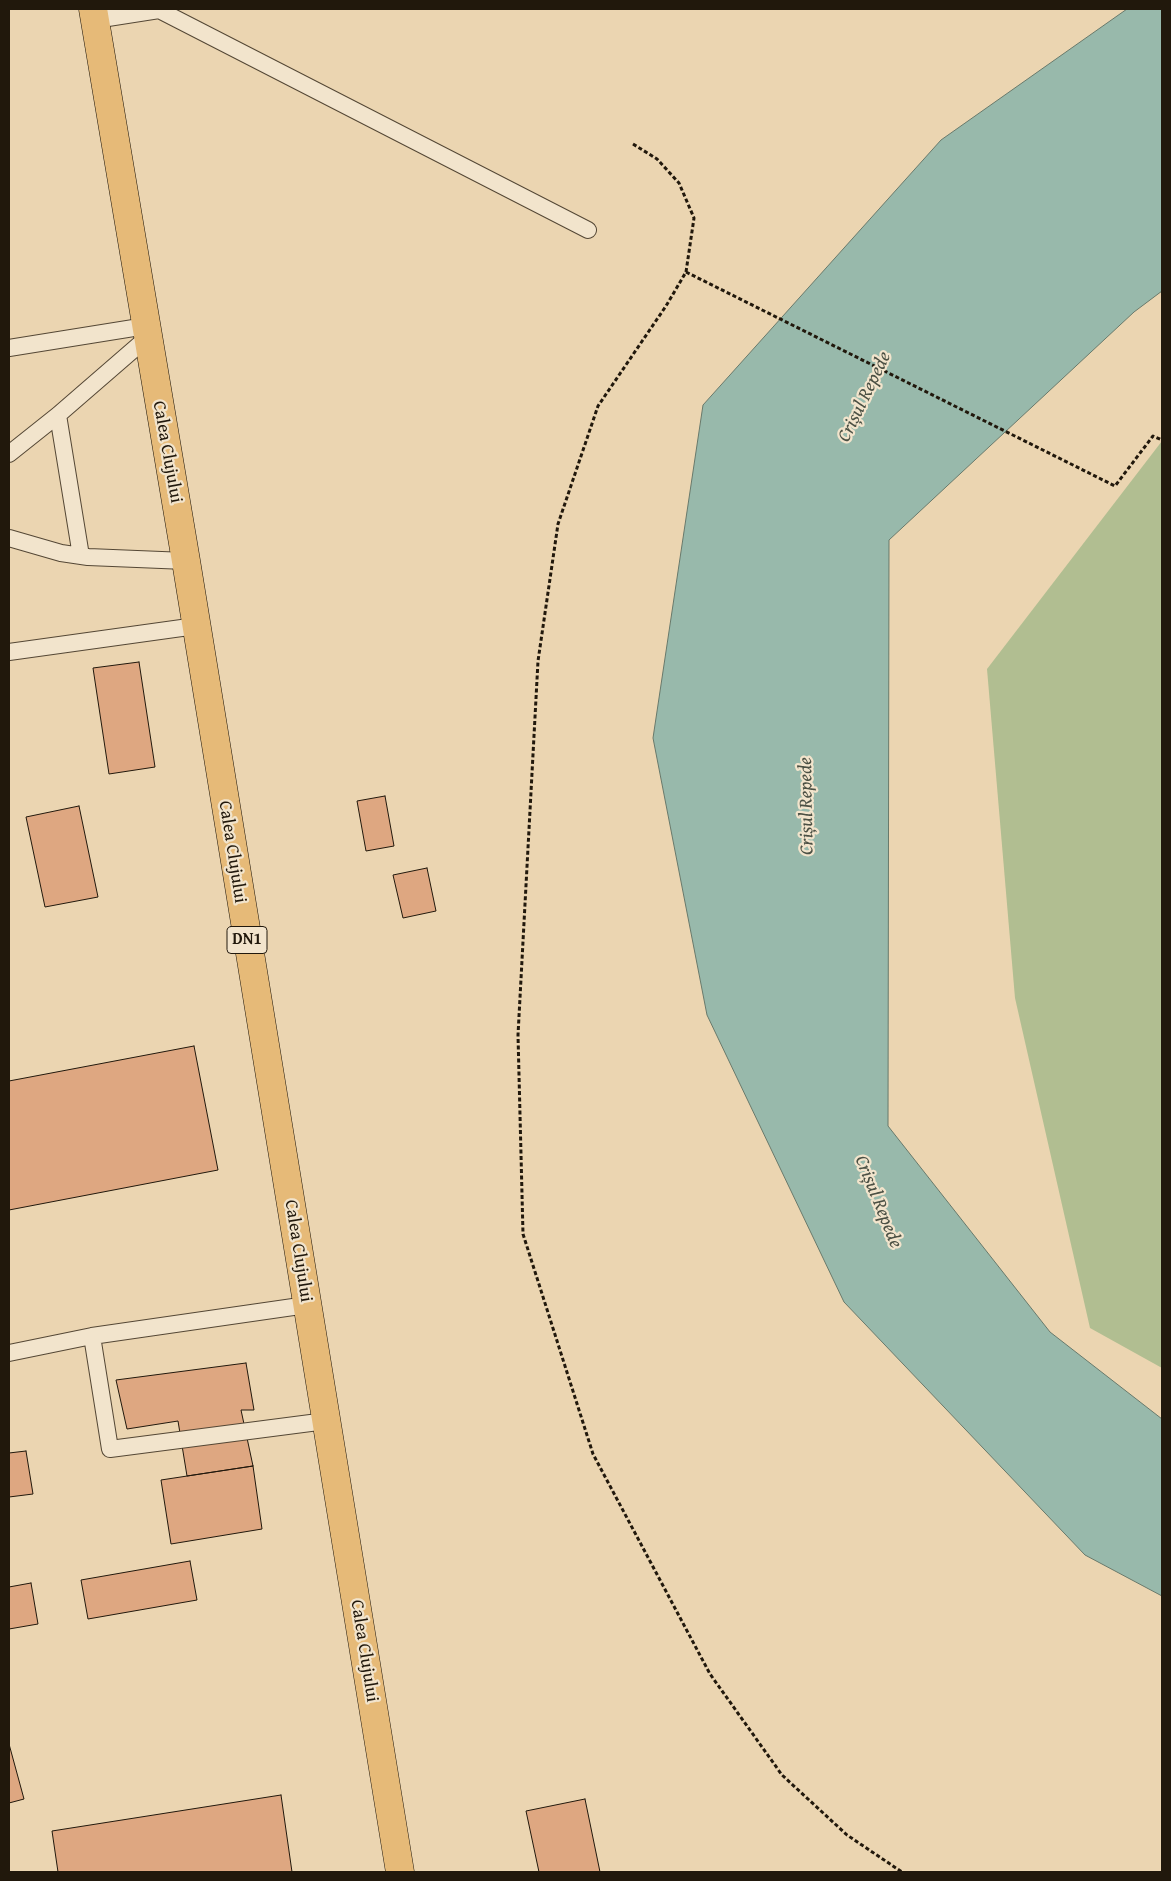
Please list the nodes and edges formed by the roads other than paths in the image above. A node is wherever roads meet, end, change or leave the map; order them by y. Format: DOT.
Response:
graph roads {
  1 [pos="94,14"];
  2 [pos="588,230"];
  3 [pos="147,332"];
  4 [pos="9,348"];
  5 [pos="58,415"];
  6 [pos="9,454"];
  7 [pos="9,538"];
  8 [pos="81,556"];
  9 [pos="186,561"];
  10 [pos="196,626"];
  11 [pos="9,652"];
  12 [pos="307,1305"];
  13 [pos="92,1336"];
  14 [pos="9,1353"];
  15 [pos="326,1421"];
  16 [pos="400,1872"];
  1 -- 2 [label="lane"];
  1 -- 3 [label="main road, Calea Clujului / DN1"];
  3 -- 4 [label="lane"];
  3 -- 5 [label="lane"];
  3 -- 9 [label="main road, Calea Clujului / DN1"];
  5 -- 6 [label="lane"];
  5 -- 8 [label="lane"];
  7 -- 8 [label="lane"];
  8 -- 9 [label="lane"];
  9 -- 10 [label="main road, Calea Clujului / DN1"];
  10 -- 11 [label="lane"];
  10 -- 12 [label="main road, Calea Clujului / DN1"];
  12 -- 13 [label="lane"];
  12 -- 15 [label="main road, Calea Clujului / DN1"];
  13 -- 14 [label="lane"];
  13 -- 15 [label="lane"];
  15 -- 16 [label="main road, Calea Clujului / DN1"];
}
